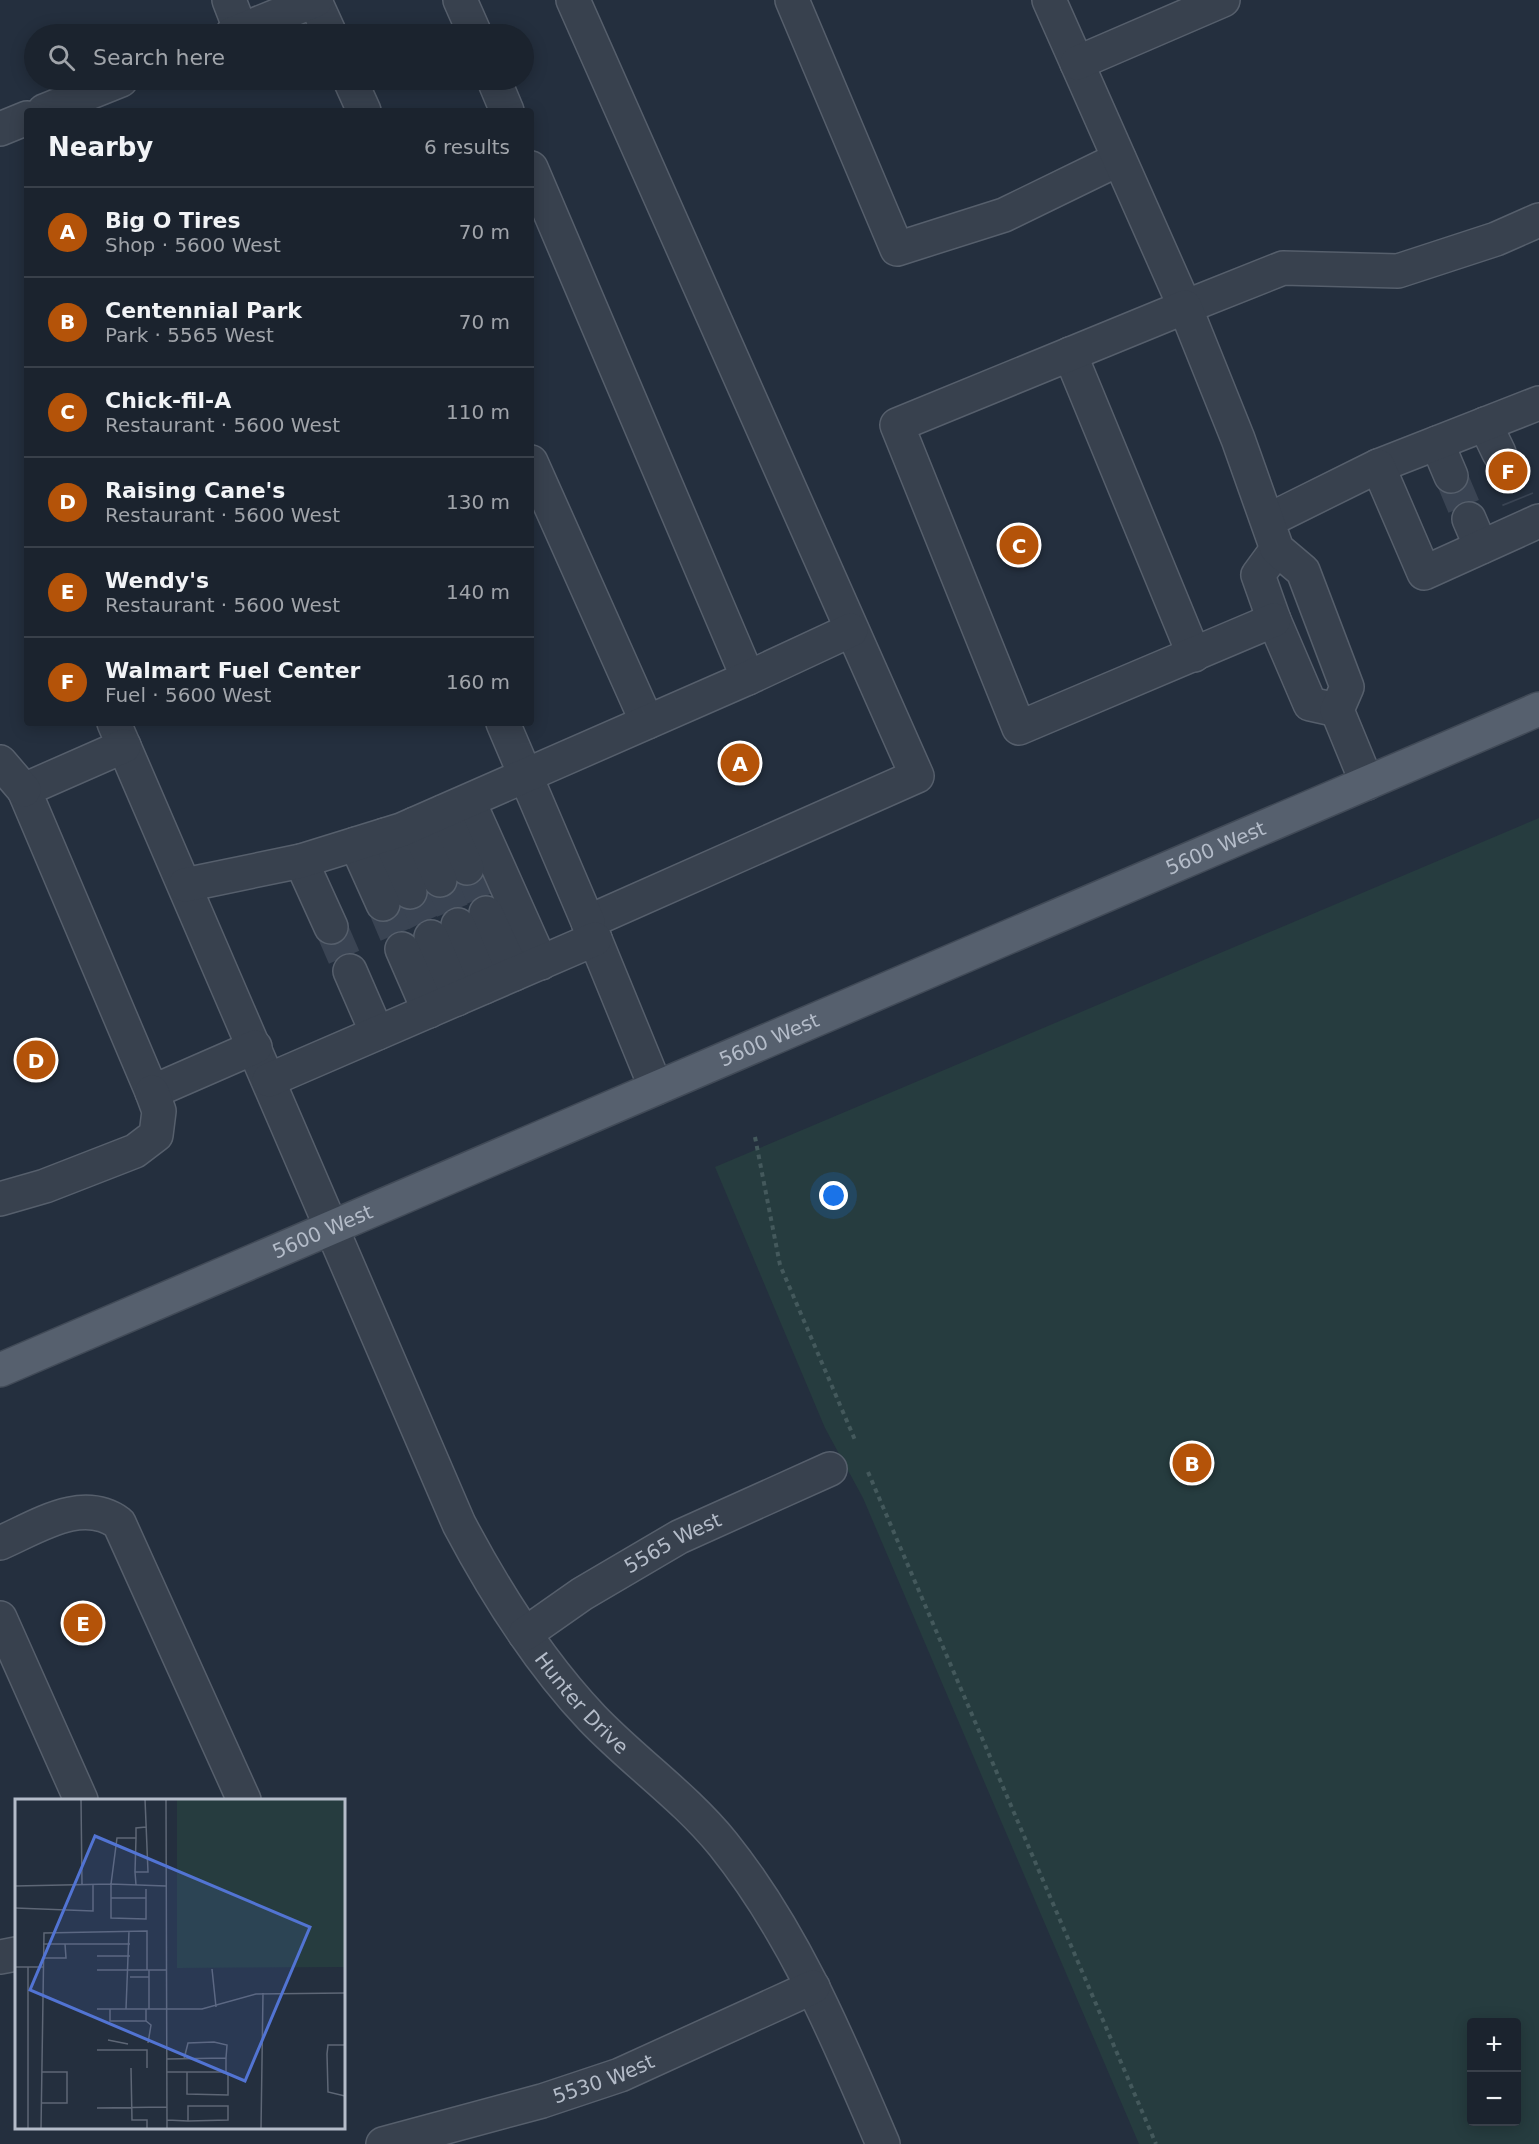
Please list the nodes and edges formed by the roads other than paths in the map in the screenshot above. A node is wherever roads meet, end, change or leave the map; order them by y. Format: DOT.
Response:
graph roads {
  1 [pos="229,0"];
  2 [pos="315,0"];
  3 [pos="460,0"];
  4 [pos="573,0"];
  5 [pos="792,0"];
  6 [pos="1049,0"];
  7 [pos="1223,0"];
  8 [pos="234,24"];
  9 [pos="258,24"];
  10 [pos="326,24"];
  11 [pos="471,24"];
  12 [pos="1077,63"];
  13 [pos="97,90"];
  14 [pos="355,90"];
  15 [pos="498,90"];
  16 [pos="52,108"];
  17 [pos="363,108"];
  18 [pos="506,108"];
  19 [pos="24,119"];
  20 [pos="0,129"];
  21 [pos="1119,159"];
  22 [pos="534,175"];
  23 [pos="1539,220"];
  24 [pos="1185,307"];
  25 [pos="1070,354"];
  26 [pos="1538,406"];
  27 [pos="1485,424"];
  28 [pos="1437,443"];
  29 [pos="1499,453"];
  30 [pos="1378,466"];
  31 [pos="534,469"];
  32 [pos="1451,476"];
  33 [pos="1529,515"];
  34 [pos="1273,535"];
  35 [pos="1274,620"];
  36 [pos="851,630"];
  37 [pos="1194,655"];
  38 [pos="748,678"];
  39 [pos="1539,709"];
  40 [pos="1337,710"];
  41 [pos="647,722"];
  42 [pos="504,726"];
  43 [pos="119,734"];
  44 [pos="0,762"];
  45 [pos="526,776"];
  46 [pos="1367,783"];
  47 [pos="24,790"];
  48 [pos="414,823"];
  49 [pos="301,861"];
  50 [pos="185,885"];
  51 [pos="331,927"];
  52 [pos="444,931"];
  53 [pos="591,931"];
  54 [pos="527,968"];
  55 [pos="350,971"];
  56 [pos="456,999"];
  57 [pos="377,1033"];
  58 [pos="255,1047"];
  59 [pos="269,1080"];
  60 [pos="656,1088"];
  61 [pos="152,1092"];
  62 [pos="0,1199"];
  63 [pos="332,1227"];
  64 [pos="0,1370"];
  65 [pos="830,1470"];
  66 [pos="0,1543"];
  67 [pos="0,1618"];
  68 [pos="525,1634"];
  69 [pos="81,1799"];
  70 [pos="244,1799"];
  71 [pos="15,1954"];
  72 [pos="0,1957"];
  73 [pos="813,1987"];
  74 [pos="383,2144"];
  75 [pos="883,2144"];
  1 -- 8 [label="street"];
  2 -- 9 [label="street"];
  2 -- 10 [label="street"];
  3 -- 11 [label="street"];
  4 -- 36 [label="street"];
  5 -- 21 [label="street"];
  6 -- 12 [label="street"];
  7 -- 12 [label="street"];
  12 -- 21 [label="street"];
  13 -- 16 [label="street"];
  14 -- 17 [label="street"];
  15 -- 18 [label="street"];
  19 -- 20 [label="street"];
  21 -- 24 [label="street"];
  22 -- 38 [label="street"];
  23 -- 24 [label="street"];
  24 -- 25 [label="street"];
  24 -- 34 [label="street"];
  25 -- 37 [label="street"];
  25 -- 37 [label="street"];
  26 -- 27 [label="street"];
  27 -- 28 [label="street"];
  27 -- 29 [label="street"];
  28 -- 30 [label="street"];
  28 -- 32 [label="street"];
  30 -- 33 [label="street"];
  30 -- 34 [label="street"];
  31 -- 41 [label="street"];
  34 -- 35 [label="street"];
  34 -- 40 [label="street"];
  35 -- 37 [label="street"];
  35 -- 40 [label="street"];
  36 -- 38 [label="street"];
  36 -- 53 [label="street"];
  38 -- 41 [label="street"];
  39 -- 46 [label="main road, 5600 West"];
  40 -- 46 [label="street"];
  41 -- 45 [label="street"];
  42 -- 45 [label="street"];
  43 -- 47 [label="street"];
  43 -- 50 [label="street, Hunter Drive"];
  44 -- 47 [label="street"];
  45 -- 48 [label="street"];
  45 -- 53 [label="street"];
  46 -- 60 [label="main road, 5600 West"];
  47 -- 61 [label="street"];
  48 -- 48 [label="street"];
  48 -- 49 [label="street"];
  48 -- 54 [label="street"];
  49 -- 50 [label="street"];
  49 -- 51 [label="street"];
  50 -- 58 [label="street, Hunter Drive"];
  52 -- 54 [label="street"];
  52 -- 56 [label="street"];
  52 -- 56 [label="street"];
  53 -- 54 [label="street"];
  53 -- 60 [label="street"];
  54 -- 56 [label="street"];
  55 -- 57 [label="street"];
  56 -- 57 [label="street"];
  57 -- 59 [label="street"];
  58 -- 59 [label="street, Hunter Drive"];
  58 -- 61 [label="street"];
  59 -- 63 [label="street, Hunter Drive"];
  60 -- 63 [label="main road, 5600 West"];
  61 -- 62 [label="street"];
  63 -- 64 [label="main road, 5600 West"];
  63 -- 68 [label="street, Hunter Drive"];
  65 -- 68 [label="street, 5565 West"];
  66 -- 70 [label="street"];
  67 -- 69 [label="street"];
  68 -- 73 [label="street, Hunter Drive"];
  71 -- 72 [label="street"];
  73 -- 74 [label="street, 5530 West"];
  73 -- 75 [label="street, Hunter Drive"];
}
